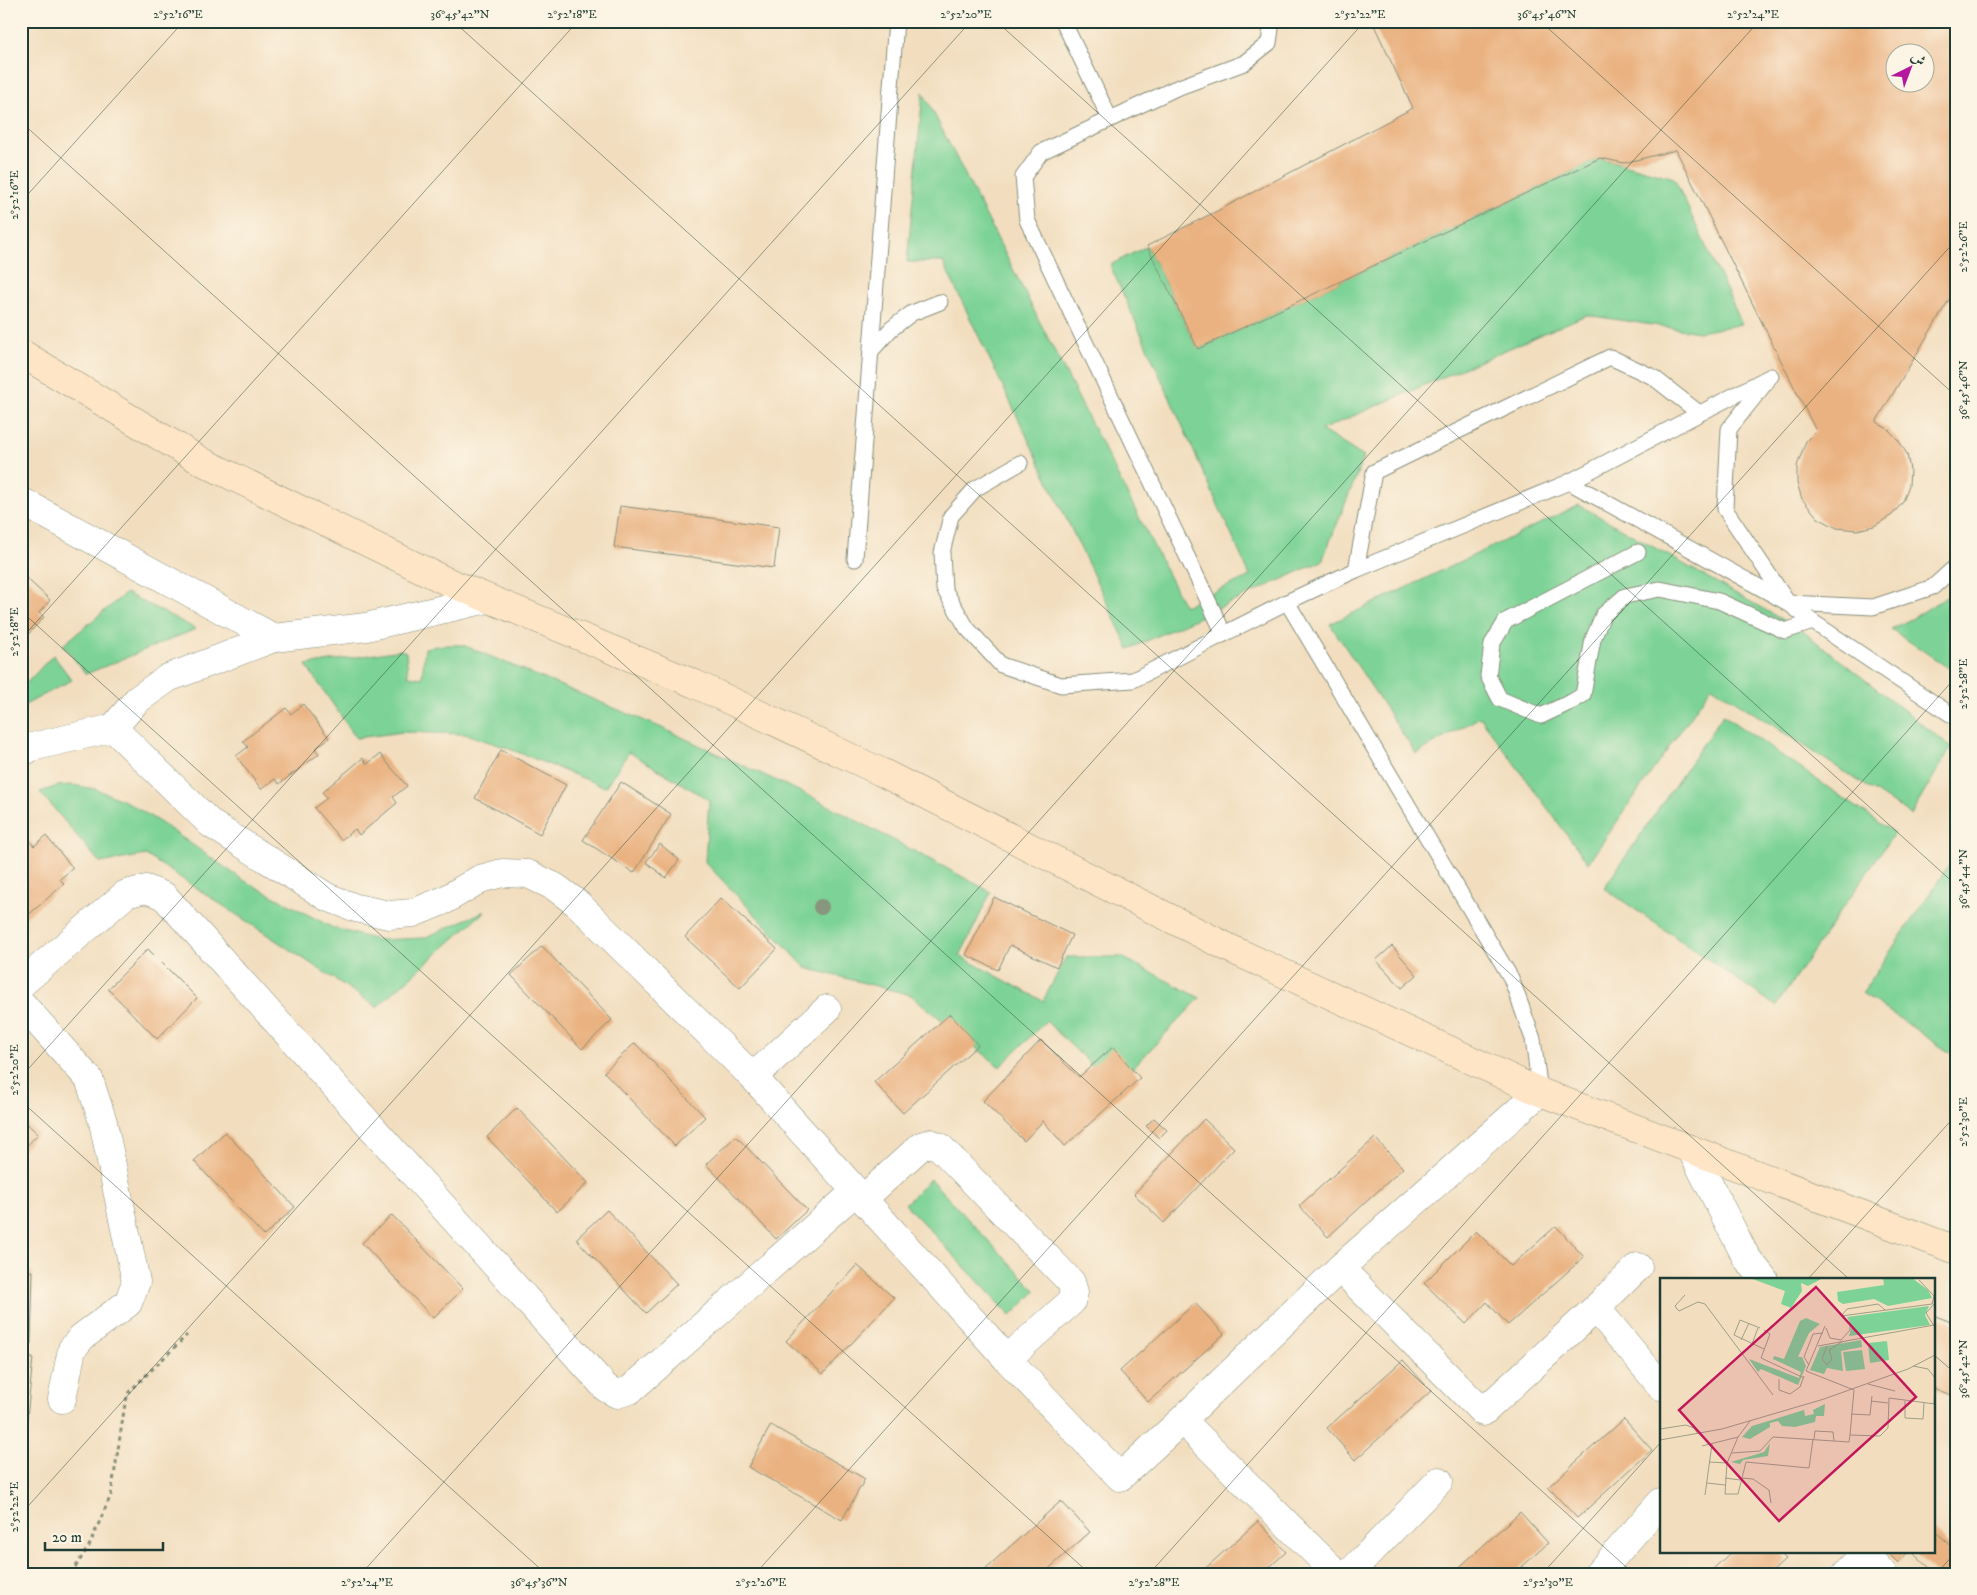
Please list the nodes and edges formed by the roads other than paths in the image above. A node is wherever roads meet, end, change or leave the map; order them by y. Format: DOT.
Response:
graph roads {
  1 [pos="896,21"];
  2 [pos="1063,21"];
  3 [pos="1272,21"];
  4 [pos="1110,119"];
  5 [pos="940,302"];
  6 [pos="871,351"];
  7 [pos="21,353"];
  8 [pos="1700,413"];
  9 [pos="1020,464"];
  10 [pos="1569,482"];
  11 [pos="21,500"];
  12 [pos="1638,552"];
  13 [pos="855,560"];
  14 [pos="1956,566"];
  15 [pos="1356,570"];
  16 [pos="487,599"];
  17 [pos="1286,602"];
  18 [pos="1788,602"];
  19 [pos="1813,622"];
  20 [pos="1224,634"];
  21 [pos="274,638"];
  22 [pos="1956,718"];
  23 [pos="113,728"];
  24 [pos="21,753"];
  25 [pos="21,984"];
  26 [pos="21,1003"];
  27 [pos="827,1009"];
  28 [pos="752,1077"];
  29 [pos="1540,1092"];
  30 [pos="1691,1149"];
  31 [pos="859,1195"];
  32 [pos="1956,1250"];
  33 [pos="1638,1267"];
  34 [pos="1340,1268"];
  35 [pos="1763,1278"];
  36 [pos="1596,1308"];
  37 [pos="1007,1359"];
  38 [pos="1660,1385"];
  39 [pos="62,1399"];
  40 [pos="1182,1420"];
  41 [pos="1439,1481"];
  42 [pos="1660,1503"];
  43 [pos="1870,1560"];
  44 [pos="1337,1574"];
  45 [pos="1349,1574"];
  46 [pos="1598,1574"];
  47 [pos="1846,1574"];
  1 -- 6 [label="lane"];
  2 -- 4 [label="lane"];
  3 -- 4 [label="lane"];
  4 -- 20 [label="lane"];
  5 -- 6 [label="lane"];
  6 -- 13 [label="lane"];
  7 -- 16 [label="main road"];
  8 -- 10 [label="lane"];
  8 -- 15 [label="lane"];
  8 -- 18 [label="lane"];
  9 -- 20 [label="lane"];
  10 -- 15 [label="lane"];
  10 -- 18 [label="lane"];
  11 -- 21 [label="street"];
  12 -- 19 [label="lane"];
  14 -- 18 [label="lane"];
  15 -- 17 [label="lane"];
  16 -- 21 [label="street"];
  16 -- 29 [label="main road"];
  17 -- 20 [label="lane"];
  17 -- 29 [label="lane"];
  18 -- 19 [label="lane"];
  19 -- 22 [label="lane"];
  21 -- 23 [label="street"];
  23 -- 24 [label="street"];
  23 -- 28 [label="street"];
  25 -- 31 [label="street"];
  26 -- 39 [label="street"];
  27 -- 28 [label="street"];
  28 -- 31 [label="street"];
  29 -- 30 [label="main road"];
  29 -- 34 [label="street"];
  30 -- 32 [label="main road"];
  30 -- 35 [label="street"];
  31 -- 37 [label="street"];
  31 -- 37 [label="street"];
  33 -- 36 [label="street"];
  34 -- 36 [label="street"];
  34 -- 40 [label="street"];
  36 -- 38 [label="street"];
  37 -- 40 [label="street"];
  40 -- 44 [label="street"];
  41 -- 45 [label="street"];
  42 -- 46 [label="street"];
  43 -- 47 [label="street"];
}
